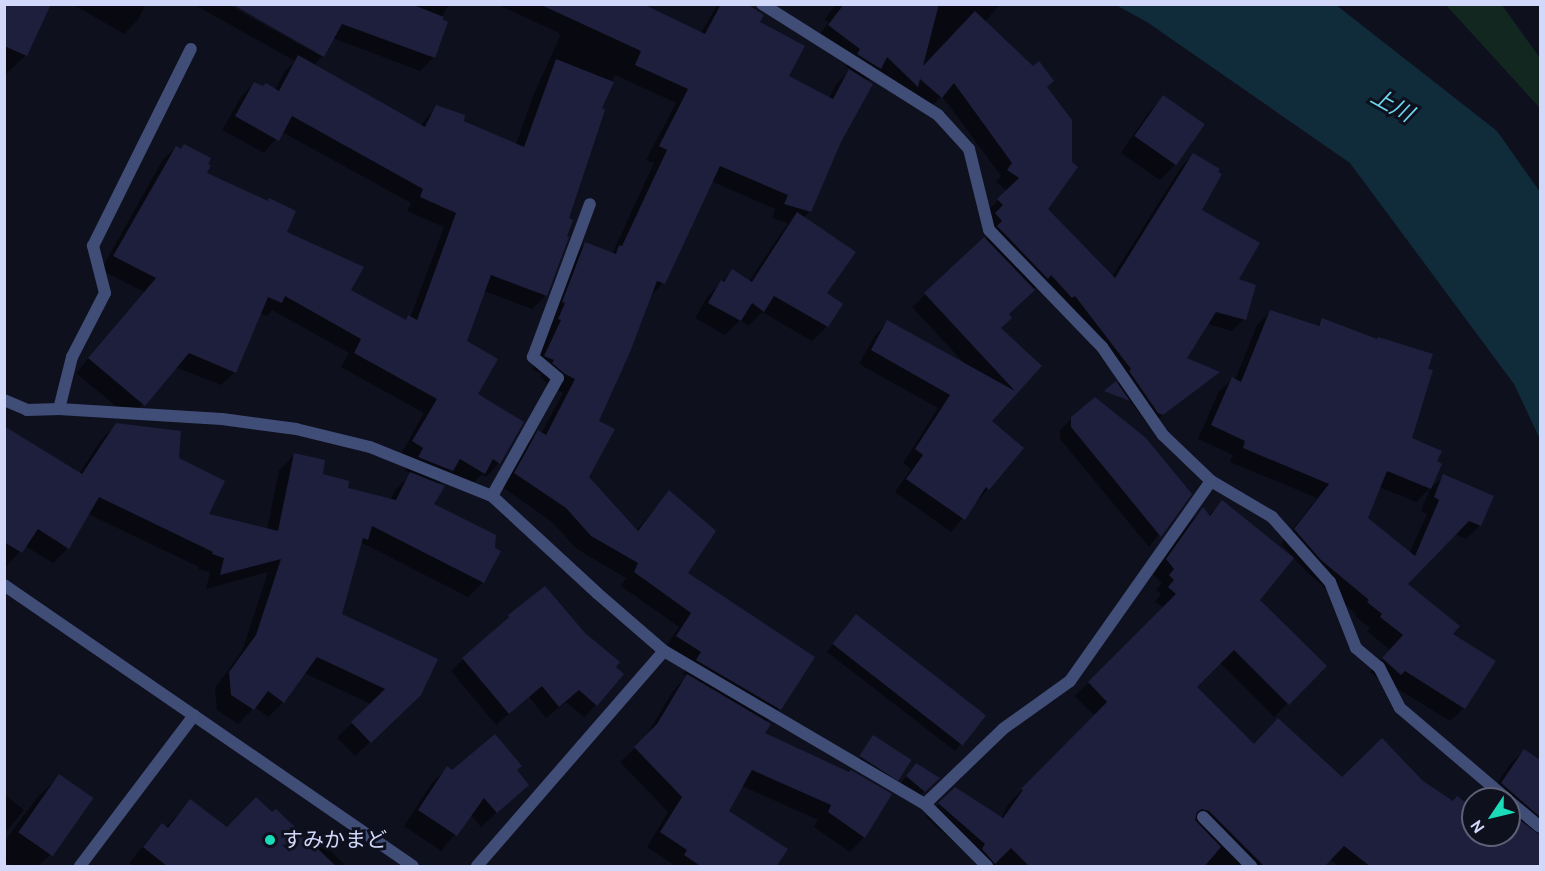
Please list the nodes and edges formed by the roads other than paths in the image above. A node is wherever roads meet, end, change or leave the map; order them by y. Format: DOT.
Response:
graph roads {
  1 [pos="762,4"];
  2 [pos="191,49"];
  3 [pos="590,204"];
  4 [pos="4,400"];
  5 [pos="59,409"];
  6 [pos="1211,481"];
  7 [pos="492,496"];
  8 [pos="4,585"];
  9 [pos="664,651"];
  10 [pos="194,715"];
  11 [pos="1493,787"];
  12 [pos="925,804"];
  13 [pos="1521,811"];
  14 [pos="1203,817"];
  15 [pos="1540,827"];
  16 [pos="80,867"];
  17 [pos="413,867"];
  18 [pos="477,867"];
  19 [pos="987,867"];
  20 [pos="1251,867"];
  1 -- 6 [label="street"];
  2 -- 5 [label="street"];
  3 -- 7 [label="street"];
  4 -- 5 [label="street"];
  5 -- 7 [label="street"];
  6 -- 11 [label="street"];
  6 -- 12 [label="street"];
  7 -- 9 [label="street"];
  8 -- 10 [label="street"];
  9 -- 12 [label="street"];
  9 -- 18 [label="street"];
  10 -- 16 [label="street"];
  10 -- 17 [label="street"];
  12 -- 19 [label="street"];
  13 -- 15 [label="street"];
  14 -- 20 [label="street"];
}
